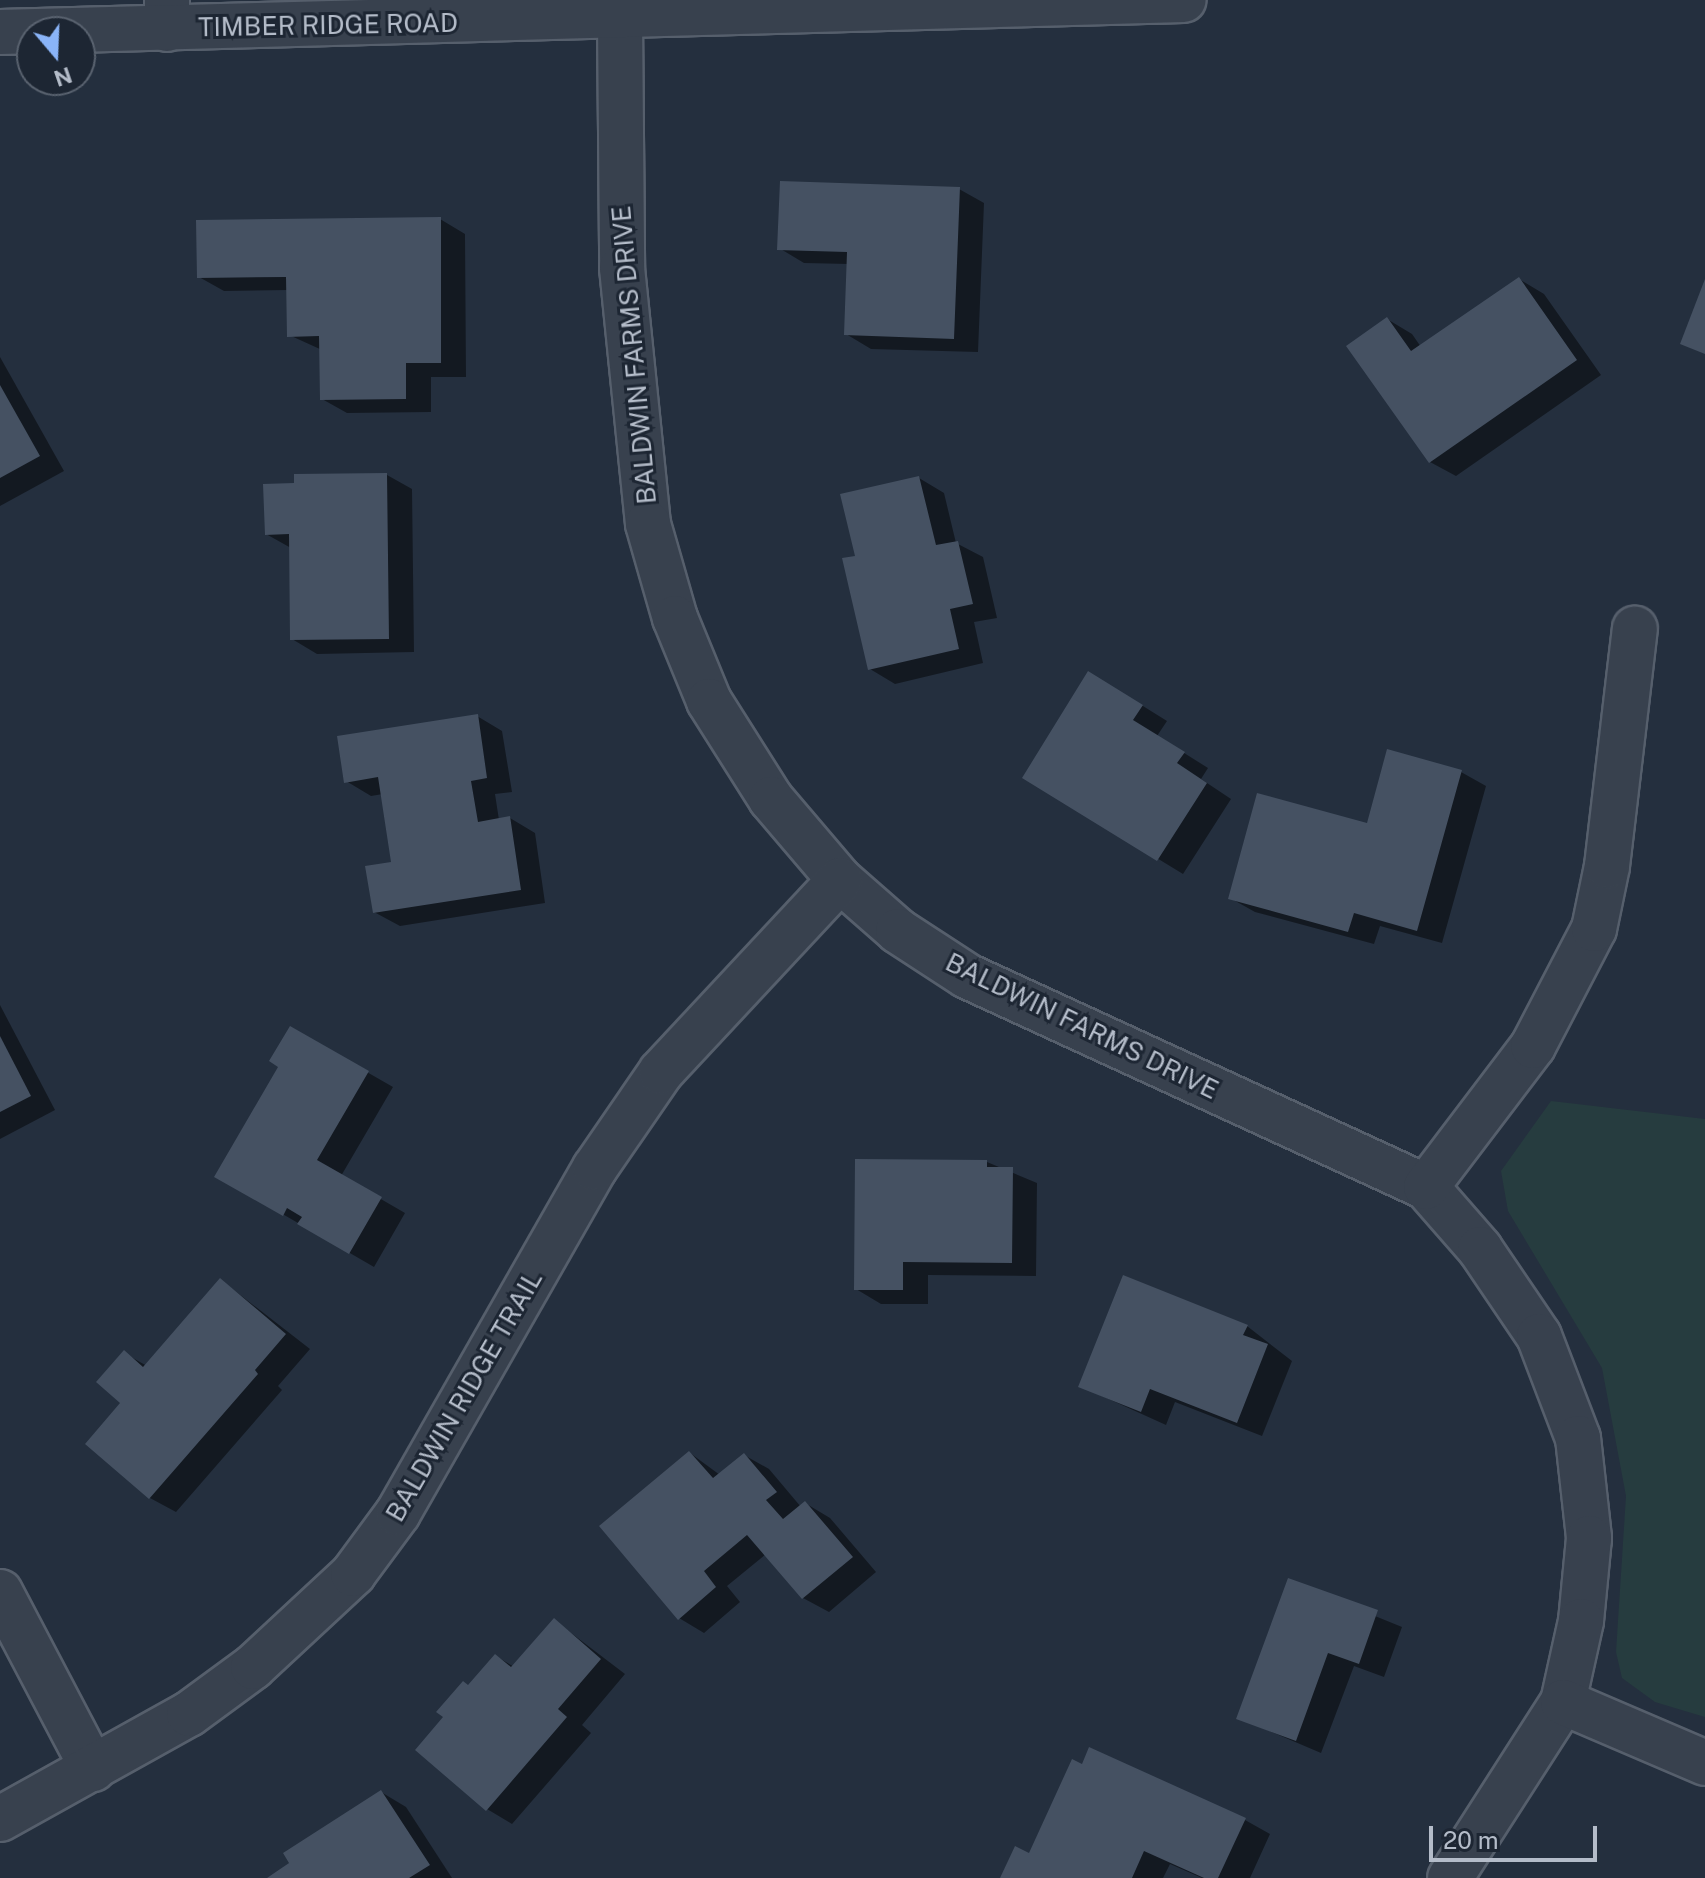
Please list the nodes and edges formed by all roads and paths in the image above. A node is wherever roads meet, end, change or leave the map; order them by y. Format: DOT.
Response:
graph roads {
  1 [pos="1184,0"];
  2 [pos="167,15"];
  3 [pos="620,19"];
  4 [pos="0,32"];
  5 [pos="1635,629"];
  6 [pos="840,880"];
  7 [pos="1426,1187"];
  8 [pos="0,1592"];
  9 [pos="1563,1702"];
  10 [pos="1705,1763"];
  11 [pos="93,1769"];
  12 [pos="0,1819"];
  13 [pos="1450,1878"];
  1 -- 3 [label="street, TIMBER RIDGE ROAD"];
  2 -- 3 [label="street, TIMBER RIDGE ROAD"];
  2 -- 4 [label="street, TIMBER RIDGE ROAD"];
  3 -- 6 [label="street, BALDWIN FARMS DRIVE"];
  5 -- 7 [label="street"];
  6 -- 7 [label="street, BALDWIN FARMS DRIVE"];
  6 -- 11 [label="street, BALDWIN RIDGE TRAIL"];
  7 -- 9 [label="street, BALDWIN FARMS DRIVE"];
  8 -- 11 [label="street"];
  9 -- 10 [label="street"];
  9 -- 13 [label="street, BALDWIN FARMS DRIVE"];
  11 -- 12 [label="street, BALDWIN RIDGE TRAIL"];
}
